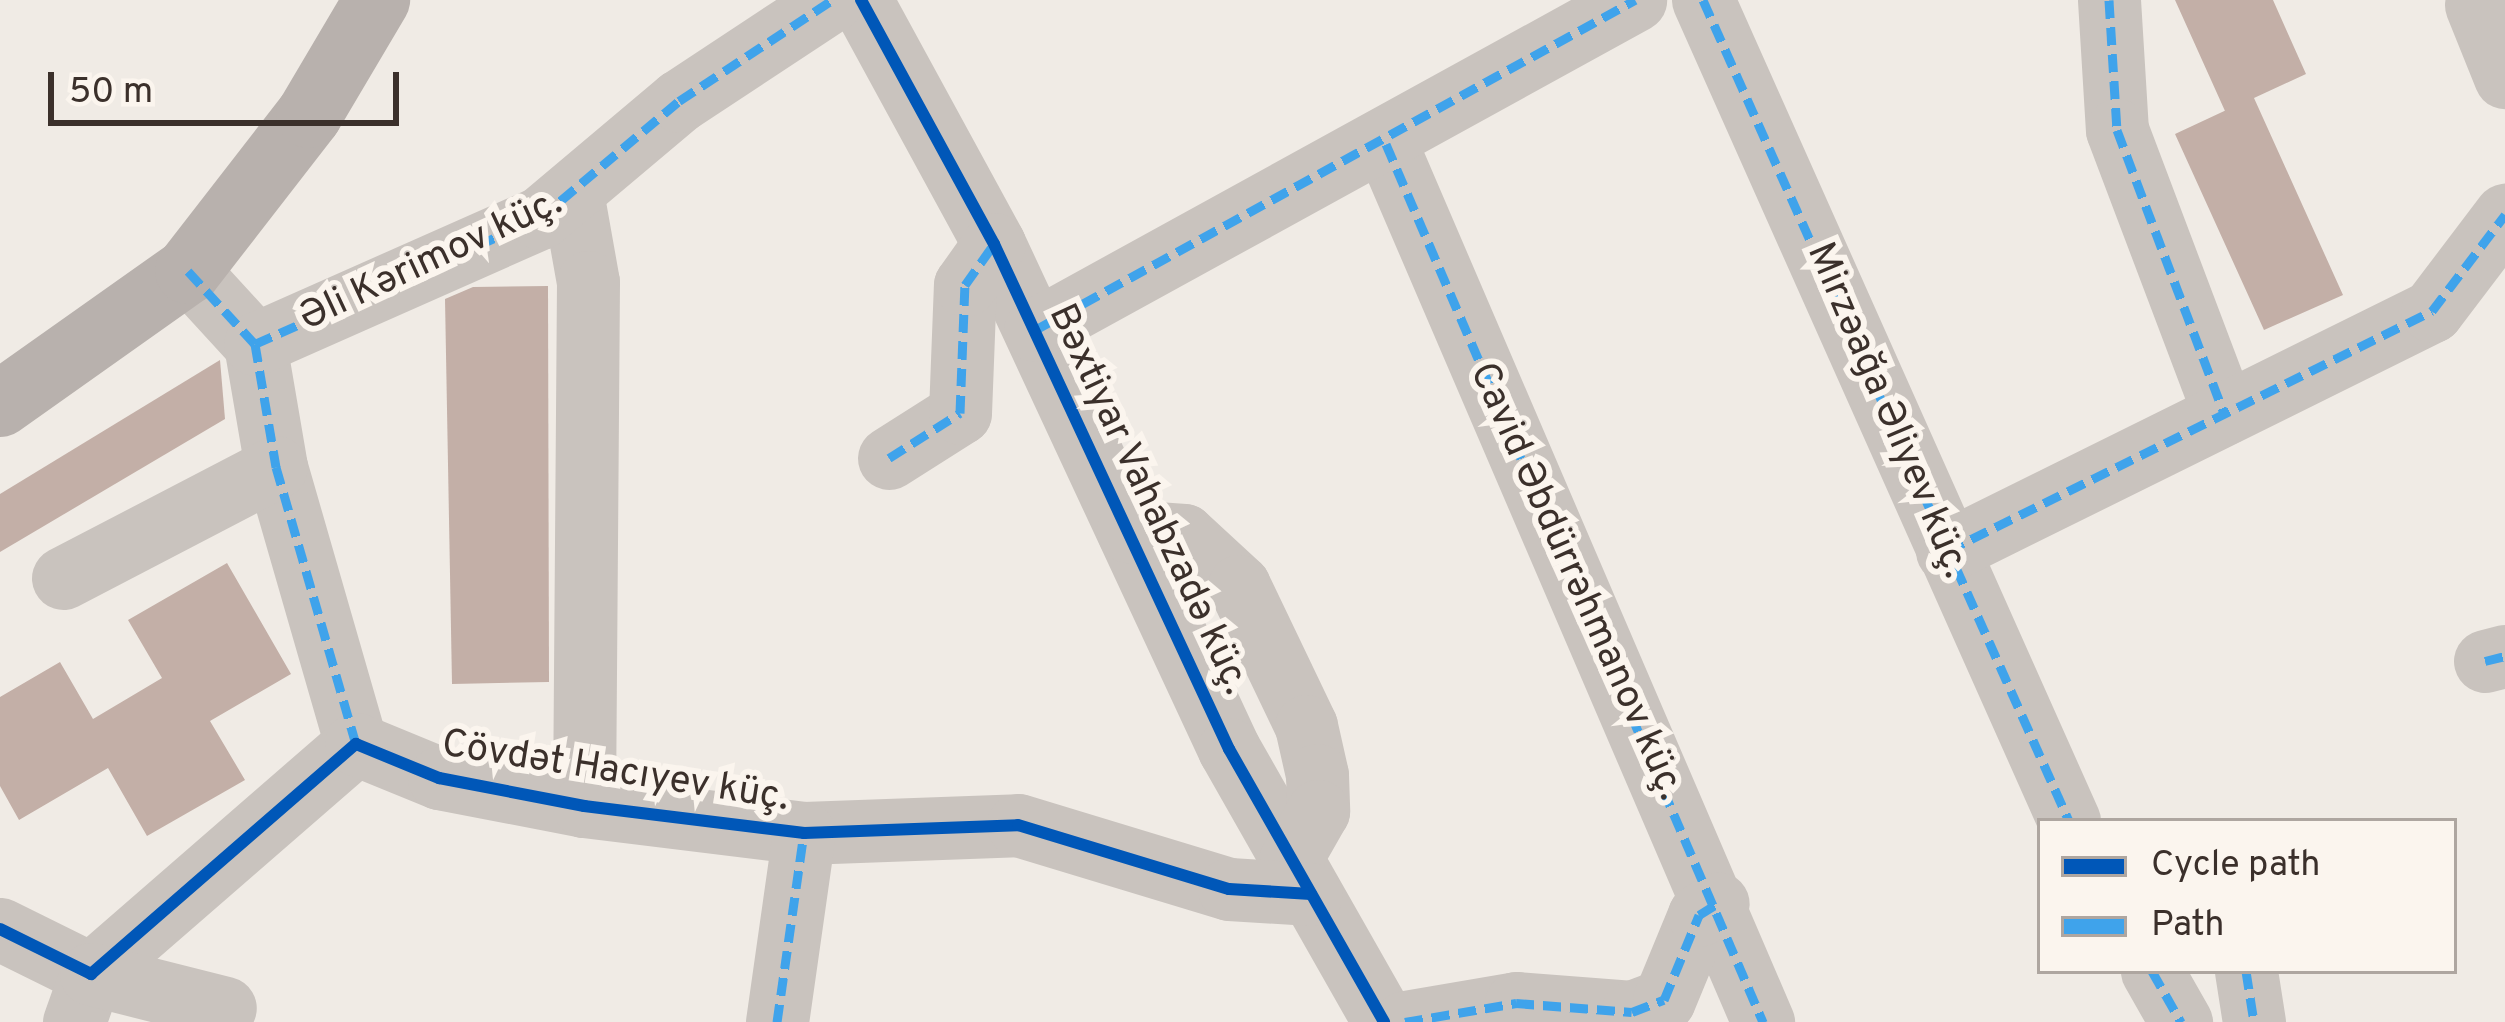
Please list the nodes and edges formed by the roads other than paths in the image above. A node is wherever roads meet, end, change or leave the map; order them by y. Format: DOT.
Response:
graph roads {
  1 [pos="377,0"];
  2 [pos="832,0"];
  3 [pos="861,0"];
  4 [pos="1635,0"];
  5 [pos="1703,0"];
  6 [pos="2109,0"];
  7 [pos="2476,4"];
  8 [pos="2505,77"];
  9 [pos="1385,144"];
  10 [pos="572,198"];
  11 [pos="2505,215"];
  12 [pos="994,244"];
  13 [pos="188,271"];
  14 [pos="1035,330"];
  15 [pos="255,344"];
  16 [pos="0,404"];
  17 [pos="2224,412"];
  18 [pos="890,458"];
  19 [pos="276,467"];
  20 [pos="1947,551"];
  21 [pos="63,578"];
  22 [pos="356,745"];
  23 [pos="584,806"];
  24 [pos="2068,818"];
  25 [pos="804,832"];
  26 [pos="1301,877"];
  27 [pos="1718,903"];
  28 [pos="0,929"];
  29 [pos="2154,974"];
  30 [pos="2246,974"];
  31 [pos="82,998"];
  32 [pos="225,1008"];
  33 [pos="777,1022"];
  34 [pos="1384,1022"];
  35 [pos="1405,1022"];
  36 [pos="1762,1022"];
  37 [pos="2181,1022"];
  38 [pos="2254,1022"];
  1 -- 13 [label="main road"];
  2 -- 10 [label="street, Əli Kərimov küç."];
  3 -- 12 [label="street, Bəxtiyar Vahabzadə küç."];
  4 -- 9 [label="street"];
  5 -- 20 [label="street, Mirzəağa Əliyev küç."];
  6 -- 17 [label="street"];
  7 -- 8 [label="street"];
  9 -- 14 [label="street"];
  9 -- 27 [label="street, Cavid Əbdürrəhmanov küç."];
  10 -- 15 [label="street, Əli Kərimov küç."];
  10 -- 23 [label="street"];
  11 -- 17 [label="street"];
  12 -- 14 [label="street, Bəxtiyar Vahabzadə küç."];
  12 -- 18 [label="street"];
  13 -- 15 [label="street"];
  13 -- 16 [label="main road"];
  14 -- 26 [label="street, Bəxtiyar Vahabzadə küç."];
  15 -- 19 [label="street"];
  17 -- 20 [label="street"];
  19 -- 21 [label="street"];
  19 -- 22 [label="street"];
  20 -- 24 [label="street, Mirzəağa Əliyev küç."];
  22 -- 23 [label="street, Cövdət Hacıyev küç."];
  22 -- 31 [label="street"];
  23 -- 25 [label="street, Cövdət Hacıyev küç."];
  25 -- 26 [label="street, Cövdət Hacıyev küç."];
  25 -- 33 [label="street"];
  26 -- 34 [label="street, Bəxtiyar Vahabzadə küç."];
  27 -- 35 [label="street"];
  27 -- 36 [label="street, Cavid Əbdürrəhmanov küç."];
  28 -- 31 [label="street"];
  29 -- 37 [label="street"];
  30 -- 38 [label="street"];
  31 -- 32 [label="street"];
}
